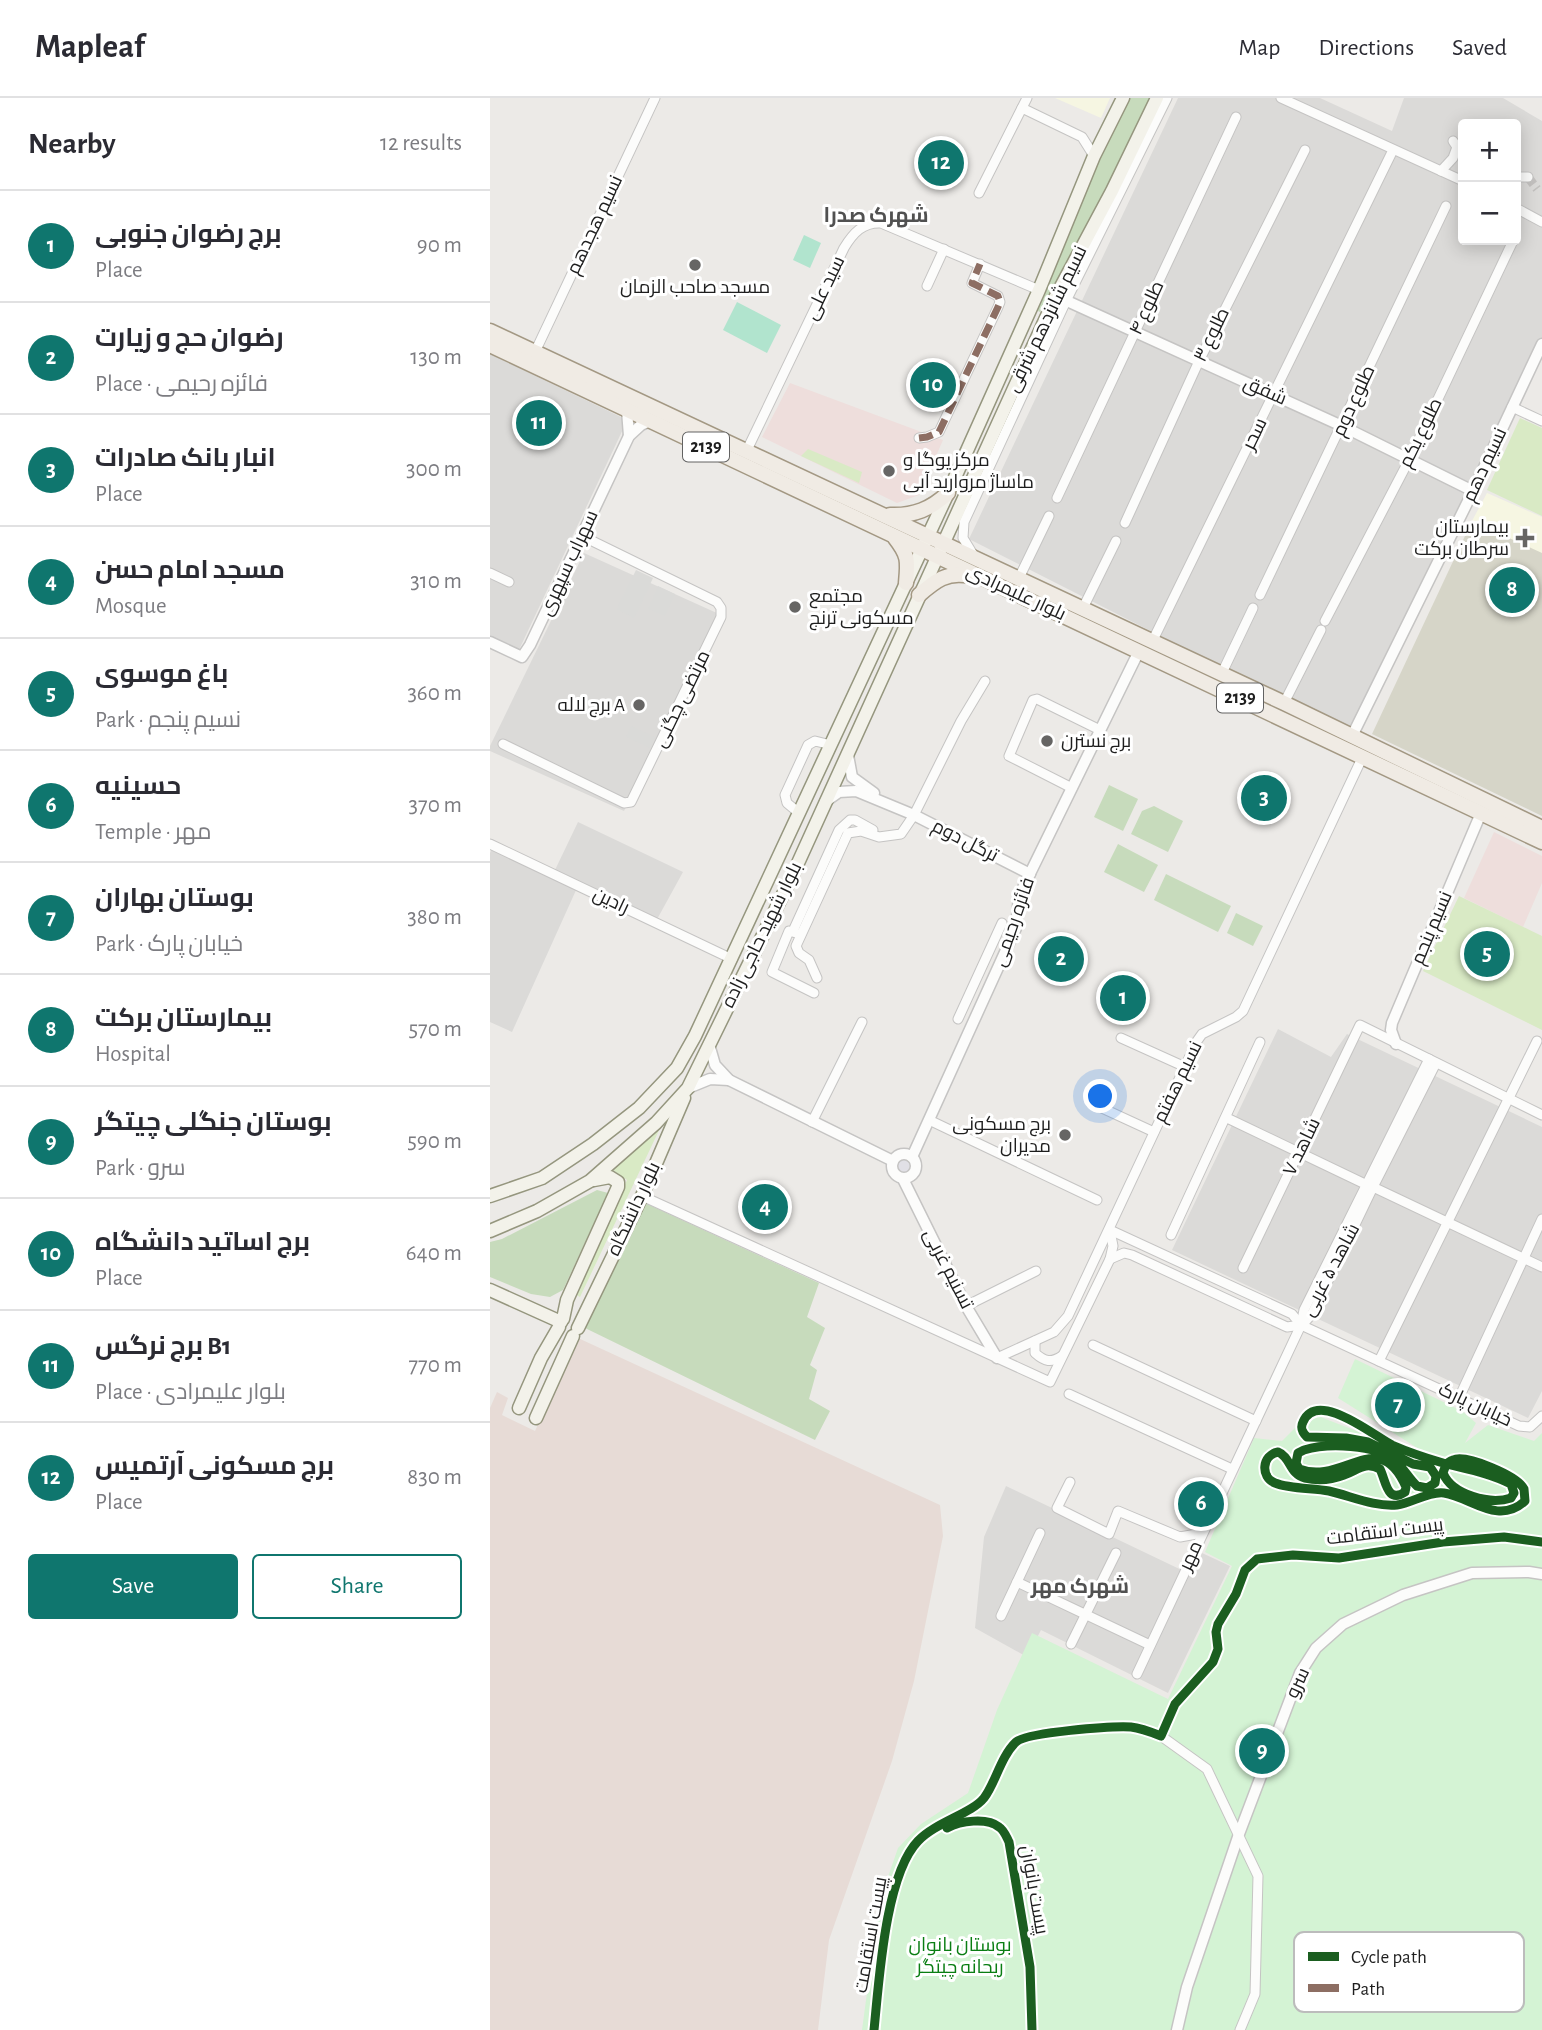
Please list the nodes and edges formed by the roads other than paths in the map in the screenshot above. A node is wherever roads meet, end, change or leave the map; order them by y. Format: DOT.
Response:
graph roads {
  1 [pos="654,98"];
  2 [pos="1027,98"];
  3 [pos="1123,98"];
  4 [pos="1157,98"];
  5 [pos="1167,98"];
  6 [pos="1281,98"];
  7 [pos="1021,108"];
  8 [pos="1236,117"];
  9 [pos="1106,131"];
  10 [pos="1082,138"];
  11 [pos="1453,141"];
  12 [pos="1305,150"];
  13 [pos="1393,150"];
  14 [pos="1094,156"];
  15 [pos="1441,171"];
  16 [pos="1521,176"];
  17 [pos="1528,177"];
  18 [pos="1458,179"];
  19 [pos="979,193"];
  20 [pos="1446,206"];
  21 [pos="1521,211"];
  22 [pos="1542,222"];
  23 [pos="1511,245"];
  24 [pos="944,249"];
  25 [pos="980,264"];
  26 [pos="927,286"];
  27 [pos="1039,290"];
  28 [pos="1061,298"];
  29 [pos="490,331"];
  30 [pos="1136,331"];
  31 [pos="1542,344"];
  32 [pos="490,345"];
  33 [pos="535,352"];
  34 [pos="1199,362"];
  35 [pos="1274,395"];
  36 [pos="1512,407"];
  37 [pos="627,410"];
  38 [pos="650,421"];
  39 [pos="1542,421"];
  40 [pos="1342,426"];
  41 [pos="629,436"];
  42 [pos="919,438"];
  43 [pos="747,450"];
  44 [pos="1409,460"];
  45 [pos="957,475"];
  46 [pos="971,481"];
  47 [pos="1473,491"];
  48 [pos="948,493"];
  49 [pos="1057,498"];
  50 [pos="884,515"];
  51 [pos="1049,516"];
  52 [pos="1125,523"];
  53 [pos="890,532"];
  54 [pos="582,536"];
  55 [pos="1116,541"];
  56 [pos="924,542"];
  57 [pos="939,550"];
  58 [pos="977,560"];
  59 [pos="490,573"];
  60 [pos="986,579"];
  61 [pos="1018,580"];
  62 [pos="509,582"];
  63 [pos="906,583"];
  64 [pos="919,595"];
  65 [pos="1259,595"];
  66 [pos="1253,608"];
  67 [pos="1082,610"];
  68 [pos="490,642"];
  69 [pos="1152,642"];
  70 [pos="1139,651"];
  71 [pos="1221,675"];
  72 [pos="985,681"];
  73 [pos="1284,704"];
  74 [pos="1100,730"];
  75 [pos="1352,736"];
  76 [pos="503,744"];
  77 [pos="831,745"];
  78 [pos="848,755"];
  79 [pos="1363,755"];
  80 [pos="1072,788"];
  81 [pos="823,805"];
  82 [pos="801,808"];
  83 [pos="900,809"];
  84 [pos="1481,813"];
  85 [pos="914,815"];
  86 [pos="1542,828"];
  87 [pos="1542,842"];
  88 [pos="490,844"];
  89 [pos="1030,874"];
  90 [pos="1002,923"];
  91 [pos="797,933"];
  92 [pos="988,954"];
  93 [pos="732,959"];
  94 [pos="1003,961"];
  95 [pos="817,978"];
  96 [pos="814,993"];
  97 [pos="958,1019"];
  98 [pos="862,1022"];
  99 [pos="1121,1038"];
  100 [pos="1537,1041"];
  101 [pos="1260,1042"];
  102 [pos="709,1044"];
  103 [pos="1396,1044"];
  104 [pos="1433,1061"];
  105 [pos="1183,1066"];
  106 [pos="729,1080"];
  107 [pos="688,1088"];
  108 [pos="1508,1099"];
  109 [pos="1091,1103"];
  110 [pos="1542,1115"];
  111 [pos="1227,1118"];
  112 [pos="929,1120"];
  113 [pos="812,1122"];
  114 [pos="1154,1132"];
  115 [pos="1299,1152"];
  116 [pos="912,1157"];
  117 [pos="893,1161"];
  118 [pos="903,1179"];
  119 [pos="590,1181"];
  120 [pos="1369,1186"];
  121 [pos="490,1195"];
  122 [pos="642,1196"];
  123 [pos="1097,1200"];
  124 [pos="1448,1220"];
  125 [pos="1542,1220"];
  126 [pos="1110,1230"];
  127 [pos="491,1231"];
  128 [pos="1171,1235"];
  129 [pos="1524,1258"];
  130 [pos="1110,1259"];
  131 [pos="1542,1266"];
  132 [pos="1243,1268"];
  133 [pos="1036,1271"];
  134 [pos="580,1273"];
  135 [pos="600,1282"];
  136 [pos="490,1290"];
  137 [pos="966,1306"];
  138 [pos="561,1323"];
  139 [pos="1301,1325"];
  140 [pos="575,1332"];
  141 [pos="1035,1341"];
  142 [pos="1093,1345"];
  143 [pos="1062,1356"];
  144 [pos="997,1358"];
  145 [pos="1379,1361"];
  146 [pos="1069,1394"];
  147 [pos="1459,1398"];
  148 [pos="519,1408"];
  149 [pos="1542,1416"];
  150 [pos="536,1418"];
  151 [pos="1256,1421"];
  152 [pos="1232,1469"];
  153 [pos="1070,1482"];
  154 [pos="1202,1533"];
  155 [pos="1040,1534"];
  156 [pos="1116,1553"];
  157 [pos="1542,1574"];
  158 [pos="1017,1582"];
  159 [pos="1086,1615"];
  160 [pos="1001,1616"];
  161 [pos="1071,1644"];
  162 [pos="1150,1645"];
  163 [pos="1137,1674"];
  164 [pos="1161,1736"];
  165 [pos="1238,1835"];
  166 [pos="1177,2030"];
  167 [pos="1240,2030"];
  1 -- 33 [label="street, نسیم هجدهم"];
  2 -- 7 [label="street"];
  3 -- 9 [label="main road, نسیم شانزدهم شرقی"];
  4 -- 28 [label="main road, نسیم شانزدهم شرقی"];
  5 -- 28 [label="street"];
  6 -- 13 [label="street"];
  7 -- 10 [label="street"];
  7 -- 19 [label="street"];
  8 -- 30 [label="street, طلوع ۴"];
  9 -- 10 [label="street"];
  9 -- 14 [label="main road, نسیم شانزدهم شرقی"];
  10 -- 14 [label="street"];
  11 -- 15 [label="street"];
  12 -- 34 [label="street, طلوع ۳"];
  13 -- 15 [label="street"];
  13 -- 35 [label="street, سحر"];
  14 -- 27 [label="main road, نسیم شانزدهم شرقی"];
  15 -- 18 [label="street"];
  16 -- 17 [label="street"];
  20 -- 40 [label="street, طلوع دوم"];
  21 -- 22 [label="street"];
  23 -- 44 [label="street, طلوع یکم"];
  24 -- 25 [label="street, سید علی"];
  24 -- 26 [label="street"];
  24 -- 43 [label="street, سید علی"];
  25 -- 27 [label="street, سید علی"];
  25 -- 42 [label="street"];
  27 -- 45 [label="main road, نسیم شانزدهم شرقی"];
  28 -- 30 [label="street, شفق"];
  28 -- 46 [label="main road, نسیم شانزدهم شرقی"];
  28 -- 58 [label="street"];
  29 -- 33 [label="main road, بلوار علیمرادی / 2139"];
  30 -- 34 [label="street, شفق"];
  30 -- 49 [label="street, طلوع ۴"];
  31 -- 36 [label="street, نسیم دهم"];
  32 -- 37 [label="main road, بلوار علیمرادی / 2139"];
  33 -- 43 [label="main road, بلوار علیمرادی / 2139"];
  34 -- 35 [label="street, شفق"];
  34 -- 52 [label="street, طلوع ۳"];
  35 -- 40 [label="street, شفق"];
  35 -- 69 [label="street, سحر"];
  36 -- 39 [label="street"];
  36 -- 47 [label="street, نسیم دهم"];
  37 -- 38 [label="main road, بلوار علیمرادی / 2139"];
  37 -- 41 [label="street, سهراب سپهری"];
  38 -- 41 [label="street, سهراب سپهری"];
  38 -- 53 [label="main road, بلوار علیمرادی / 2139"];
  40 -- 44 [label="street, شفق"];
  40 -- 65 [label="street, طلوع دوم"];
  41 -- 54 [label="street, سهراب سپهری"];
  43 -- 50 [label="main road, بلوار علیمرادی / 2139"];
  44 -- 47 [label="street, شفق"];
  44 -- 73 [label="street, طلوع یکم"];
  45 -- 46 [label="main road"];
  45 -- 48 [label="main road, نسیم شانزدهم شرقی"];
  46 -- 57 [label="main road, نسیم شانزدهم شرقی"];
  47 -- 75 [label="street, نسیم دهم"];
  48 -- 50 [label="main road"];
  48 -- 56 [label="main road, نسیم شانزدهم شرقی"];
  50 -- 56 [label="main road, بلوار علیمرادی / 2139"];
  51 -- 61 [label="street"];
  53 -- 56 [label="main road, بلوار علیمرادی / 2139"];
  53 -- 63 [label="main road"];
  54 -- 68 [label="street, سهراب سپهری"];
  54 -- 76 [label="street, مرتضی چگنی"];
  55 -- 67 [label="street"];
  56 -- 57 [label="main road, بلوار علیمرادی"];
  56 -- 63 [label="main road, بلوار شهید حاجی زاده"];
  57 -- 58 [label="main road, بلوار علیمرادی / 2139"];
  57 -- 60 [label="main road, بلوار علیمرادی / 2139"];
  57 -- 64 [label="main road, بلوار شهید حاجی زاده"];
  58 -- 61 [label="main road, بلوار علیمرادی / 2139"];
  59 -- 62 [label="street"];
  60 -- 64 [label="main road"];
  60 -- 70 [label="main road, بلوار علیمرادی / 2139"];
  61 -- 67 [label="main road, بلوار علیمرادی / 2139"];
  63 -- 77 [label="main road, بلوار شهید حاجی زاده"];
  64 -- 78 [label="main road, بلوار شهید حاجی زاده"];
  66 -- 71 [label="street"];
  67 -- 69 [label="main road, بلوار علیمرادی / 2139"];
  69 -- 71 [label="main road, بلوار علیمرادی / 2139"];
  70 -- 74 [label="street, فائزه رحیمی"];
  70 -- 79 [label="main road, بلوار علیمرادی / 2139"];
  71 -- 73 [label="main road, بلوار علیمرادی / 2139"];
  72 -- 85 [label="street"];
  73 -- 75 [label="main road, بلوار علیمرادی / 2139"];
  74 -- 80 [label="street, فائزه رحیمی"];
  74 -- 80 [label="street"];
  75 -- 86 [label="main road, بلوار علیمرادی / 2139"];
  77 -- 82 [label="main road, بلوار شهید حاجی زاده"];
  77 -- 82 [label="street"];
  78 -- 81 [label="main road, بلوار شهید حاجی زاده"];
  78 -- 83 [label="street, ترگل دوم"];
  79 -- 84 [label="main road, بلوار علیمرادی / 2139"];
  79 -- 105 [label="street, نسیم هفتم"];
  80 -- 89 [label="street, فائزه رحیمی"];
  81 -- 82 [label="main road"];
  81 -- 83 [label="street, ترگل دوم"];
  81 -- 102 [label="main road, بلوار شهید حاجی زاده"];
  82 -- 93 [label="main road, بلوار شهید حاجی زاده"];
  83 -- 85 [label="street, ترگل دوم"];
  84 -- 87 [label="main road, بلوار علیمرادی / 2139"];
  84 -- 103 [label="street, نسیم پنجم"];
  85 -- 89 [label="street, ترگل دوم"];
  85 -- 91 [label="street"];
  88 -- 93 [label="street, رادین"];
  89 -- 94 [label="street, فائزه رحیمی"];
  90 -- 92 [label="street"];
  91 -- 95 [label="street"];
  91 -- 96 [label="street"];
  92 -- 94 [label="street"];
  92 -- 97 [label="street"];
  93 -- 121 [label="main road, بلوار شهید حاجی زاده"];
  94 -- 112 [label="street, فائزه رحیمی"];
  98 -- 113 [label="street"];
  99 -- 105 [label="street"];
  100 -- 108 [label="street"];
  101 -- 111 [label="street"];
  102 -- 106 [label="street"];
  102 -- 107 [label="main road, بلوار شهید حاجی زاده"];
  103 -- 104 [label="street"];
  103 -- 115 [label="street, شاهد ۷"];
  104 -- 108 [label="street"];
  104 -- 120 [label="street, شاهد ۵ غربی"];
  105 -- 114 [label="street, نسیم هفتم"];
  106 -- 107 [label="street"];
  106 -- 113 [label="street"];
  107 -- 119 [label="main road, بلوار شهید حاجی زاده"];
  107 -- 122 [label="main road, بلوار دانشگاه"];
  108 -- 110 [label="street"];
  108 -- 124 [label="street"];
  109 -- 114 [label="street"];
  111 -- 115 [label="street"];
  111 -- 128 [label="street"];
  112 -- 116 [label="street, فائزه رحیمی"];
  112 -- 123 [label="street"];
  113 -- 117 [label="street"];
  114 -- 126 [label="street, نسیم هفتم"];
  115 -- 120 [label="street"];
  115 -- 132 [label="street, شاهد ۷"];
  116 -- 117 [label="street"];
  116 -- 118 [label="street"];
  117 -- 118 [label="street"];
  118 -- 137 [label="street, تسنیم غربی"];
  119 -- 127 [label="main road, بلوار شهید حاجی زاده"];
  119 -- 134 [label="main road, بلوار دانشگاه"];
  120 -- 124 [label="street"];
  120 -- 139 [label="street, شاهد ۵ غربی"];
  122 -- 135 [label="main road, بلوار دانشگاه"];
  122 -- 144 [label="street"];
  124 -- 129 [label="street"];
  124 -- 145 [label="street"];
  125 -- 129 [label="street"];
  126 -- 130 [label="street"];
  126 -- 139 [label="street, خیابان پارک"];
  126 -- 141 [label="street, نسیم هفتم"];
  129 -- 131 [label="street"];
  129 -- 147 [label="street"];
  130 -- 139 [label="street, خیابان پارک"];
  130 -- 143 [label="street"];
  133 -- 137 [label="street"];
  134 -- 135 [label="main road"];
  134 -- 138 [label="main road, بلوار دانشگاه"];
  135 -- 140 [label="main road, بلوار دانشگاه"];
  136 -- 138 [label="main road"];
  137 -- 144 [label="street, تسنیم غربی"];
  138 -- 140 [label="main road"];
  138 -- 148 [label="main road, بلوار دانشگاه"];
  139 -- 145 [label="street, خیابان پارک"];
  139 -- 151 [label="street, مهر"];
  140 -- 150 [label="main road, بلوار دانشگاه"];
  141 -- 143 [label="street"];
  141 -- 144 [label="street, نسیم هفتم"];
  142 -- 151 [label="street"];
  143 -- 144 [label="street"];
  145 -- 147 [label="street, خیابان پارک"];
  146 -- 152 [label="street"];
  147 -- 149 [label="street, خیابان پارک"];
  151 -- 152 [label="street, مهر"];
  152 -- 154 [label="street, مهر"];
  153 -- 154 [label="street"];
  154 -- 162 [label="street, مهر"];
  155 -- 158 [label="street"];
  156 -- 159 [label="street"];
  157 -- 165 [label="street, سرو"];
  158 -- 159 [label="street"];
  158 -- 160 [label="street"];
  159 -- 161 [label="street"];
  159 -- 162 [label="street"];
  162 -- 163 [label="street, مهر"];
  164 -- 165 [label="street"];
  165 -- 166 [label="street, سرو"];
  165 -- 167 [label="street"];
}
